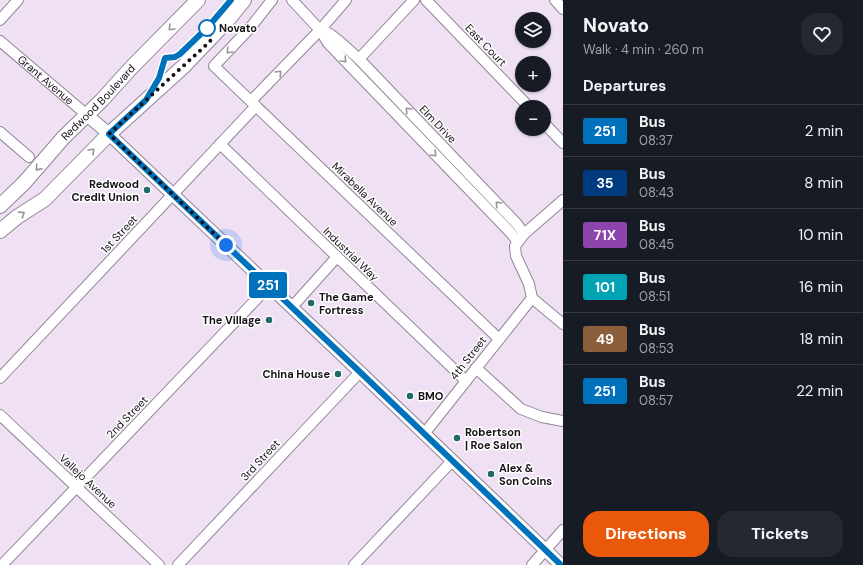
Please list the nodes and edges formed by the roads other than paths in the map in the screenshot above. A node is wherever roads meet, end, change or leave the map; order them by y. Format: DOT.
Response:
graph roads {
  1 [pos="18,0"];
  2 [pos="198,0"];
  3 [pos="244,0"];
  4 [pos="272,0"];
  5 [pos="292,0"];
  6 [pos="346,0"];
  7 [pos="414,0"];
  8 [pos="426,0"];
  9 [pos="555,0"];
  10 [pos="563,8"];
  11 [pos="0,20"];
  12 [pos="320,30"];
  13 [pos="0,41"];
  14 [pos="359,59"];
  15 [pos="522,100"];
  16 [pos="254,104"];
  17 [pos="87,115"];
  18 [pos="551,130"];
  19 [pos="0,132"];
  20 [pos="109,134"];
  21 [pos="563,142"];
  22 [pos="220,144"];
  23 [pos="29,157"];
  24 [pos="173,195"];
  25 [pos="563,200"];
  26 [pos="0,206"];
  27 [pos="0,231"];
  28 [pos="521,238"];
  29 [pos="336,258"];
  30 [pos="269,286"];
  31 [pos="532,298"];
  32 [pos="292,307"];
  33 [pos="563,324"];
  34 [pos="499,339"];
  35 [pos="476,368"];
  36 [pos="360,372"];
  37 [pos="0,378"];
  38 [pos="466,381"];
  39 [pos="0,415"];
  40 [pos="563,421"];
  41 [pos="424,434"];
  42 [pos="452,461"];
  43 [pos="76,487"];
  44 [pos="563,530"];
  45 [pos="546,551"];
  46 [pos="2,565"];
  47 [pos="159,565"];
  48 [pos="178,565"];
  49 [pos="354,565"];
  50 [pos="532,565"];
  51 [pos="561,565"];
  1 -- 11 [label="street"];
  2 -- 17 [label="main road, Redwood Boulevard, one-way"];
  3 -- 20 [label="main road"];
  4 -- 16 [label="street, Mirabella Avenue, one-way"];
  5 -- 12 [label="street, Elm Drive"];
  6 -- 12 [label="street, 1st Street"];
  7 -- 14 [label="street"];
  8 -- 15 [label="street, East Court"];
  9 -- 10 [label="street"];
  12 -- 14 [label="street, Elm Drive"];
  16 -- 12 [label="street, 1st Street, one-way"];
  12 -- 28 [label="street, Elm Drive, one-way"];
  13 -- 17 [label="street, Grant Avenue"];
  28 -- 14 [label="street, Elm Drive, one-way"];
  16 -- 22 [label="street, 1st Street"];
  16 -- 34 [label="street, Mirabella Avenue"];
  17 -- 20 [label="street, Grant Avenue"];
  17 -- 26 [label="main road, Redwood Boulevard, one-way"];
  18 -- 21 [label="street"];
  19 -- 23 [label="street"];
  20 -- 24 [label="street, Grant Avenue"];
  27 -- 20 [label="main road, one-way"];
  22 -- 24 [label="street, 1st Street"];
  22 -- 29 [label="street, Industrial Way"];
  24 -- 30 [label="street, Grant Avenue"];
  24 -- 37 [label="street, 1st Street"];
  25 -- 28 [label="street"];
  28 -- 31 [label="street"];
  29 -- 32 [label="street"];
  29 -- 38 [label="street, Industrial Way"];
  30 -- 32 [label="street, Grant Avenue"];
  30 -- 43 [label="street, 2nd Street"];
  31 -- 33 [label="street"];
  31 -- 34 [label="street, 4th Street"];
  32 -- 36 [label="street, Grant Avenue"];
  34 -- 35 [label="street, 4th Street"];
  35 -- 38 [label="street, 4th Street"];
  35 -- 40 [label="street"];
  36 -- 41 [label="street, Grant Avenue"];
  36 -- 48 [label="street, 3rd Street"];
  38 -- 41 [label="street, 4th Street"];
  39 -- 43 [label="street, Vallejo Avenue"];
  41 -- 42 [label="street, Grant Avenue"];
  42 -- 45 [label="street, Grant Avenue"];
  42 -- 49 [label="street"];
  43 -- 46 [label="street, 2nd Street"];
  43 -- 47 [label="street, Vallejo Avenue"];
  44 -- 45 [label="street"];
  45 -- 50 [label="street"];
  45 -- 51 [label="street, Grant Avenue"];
}
